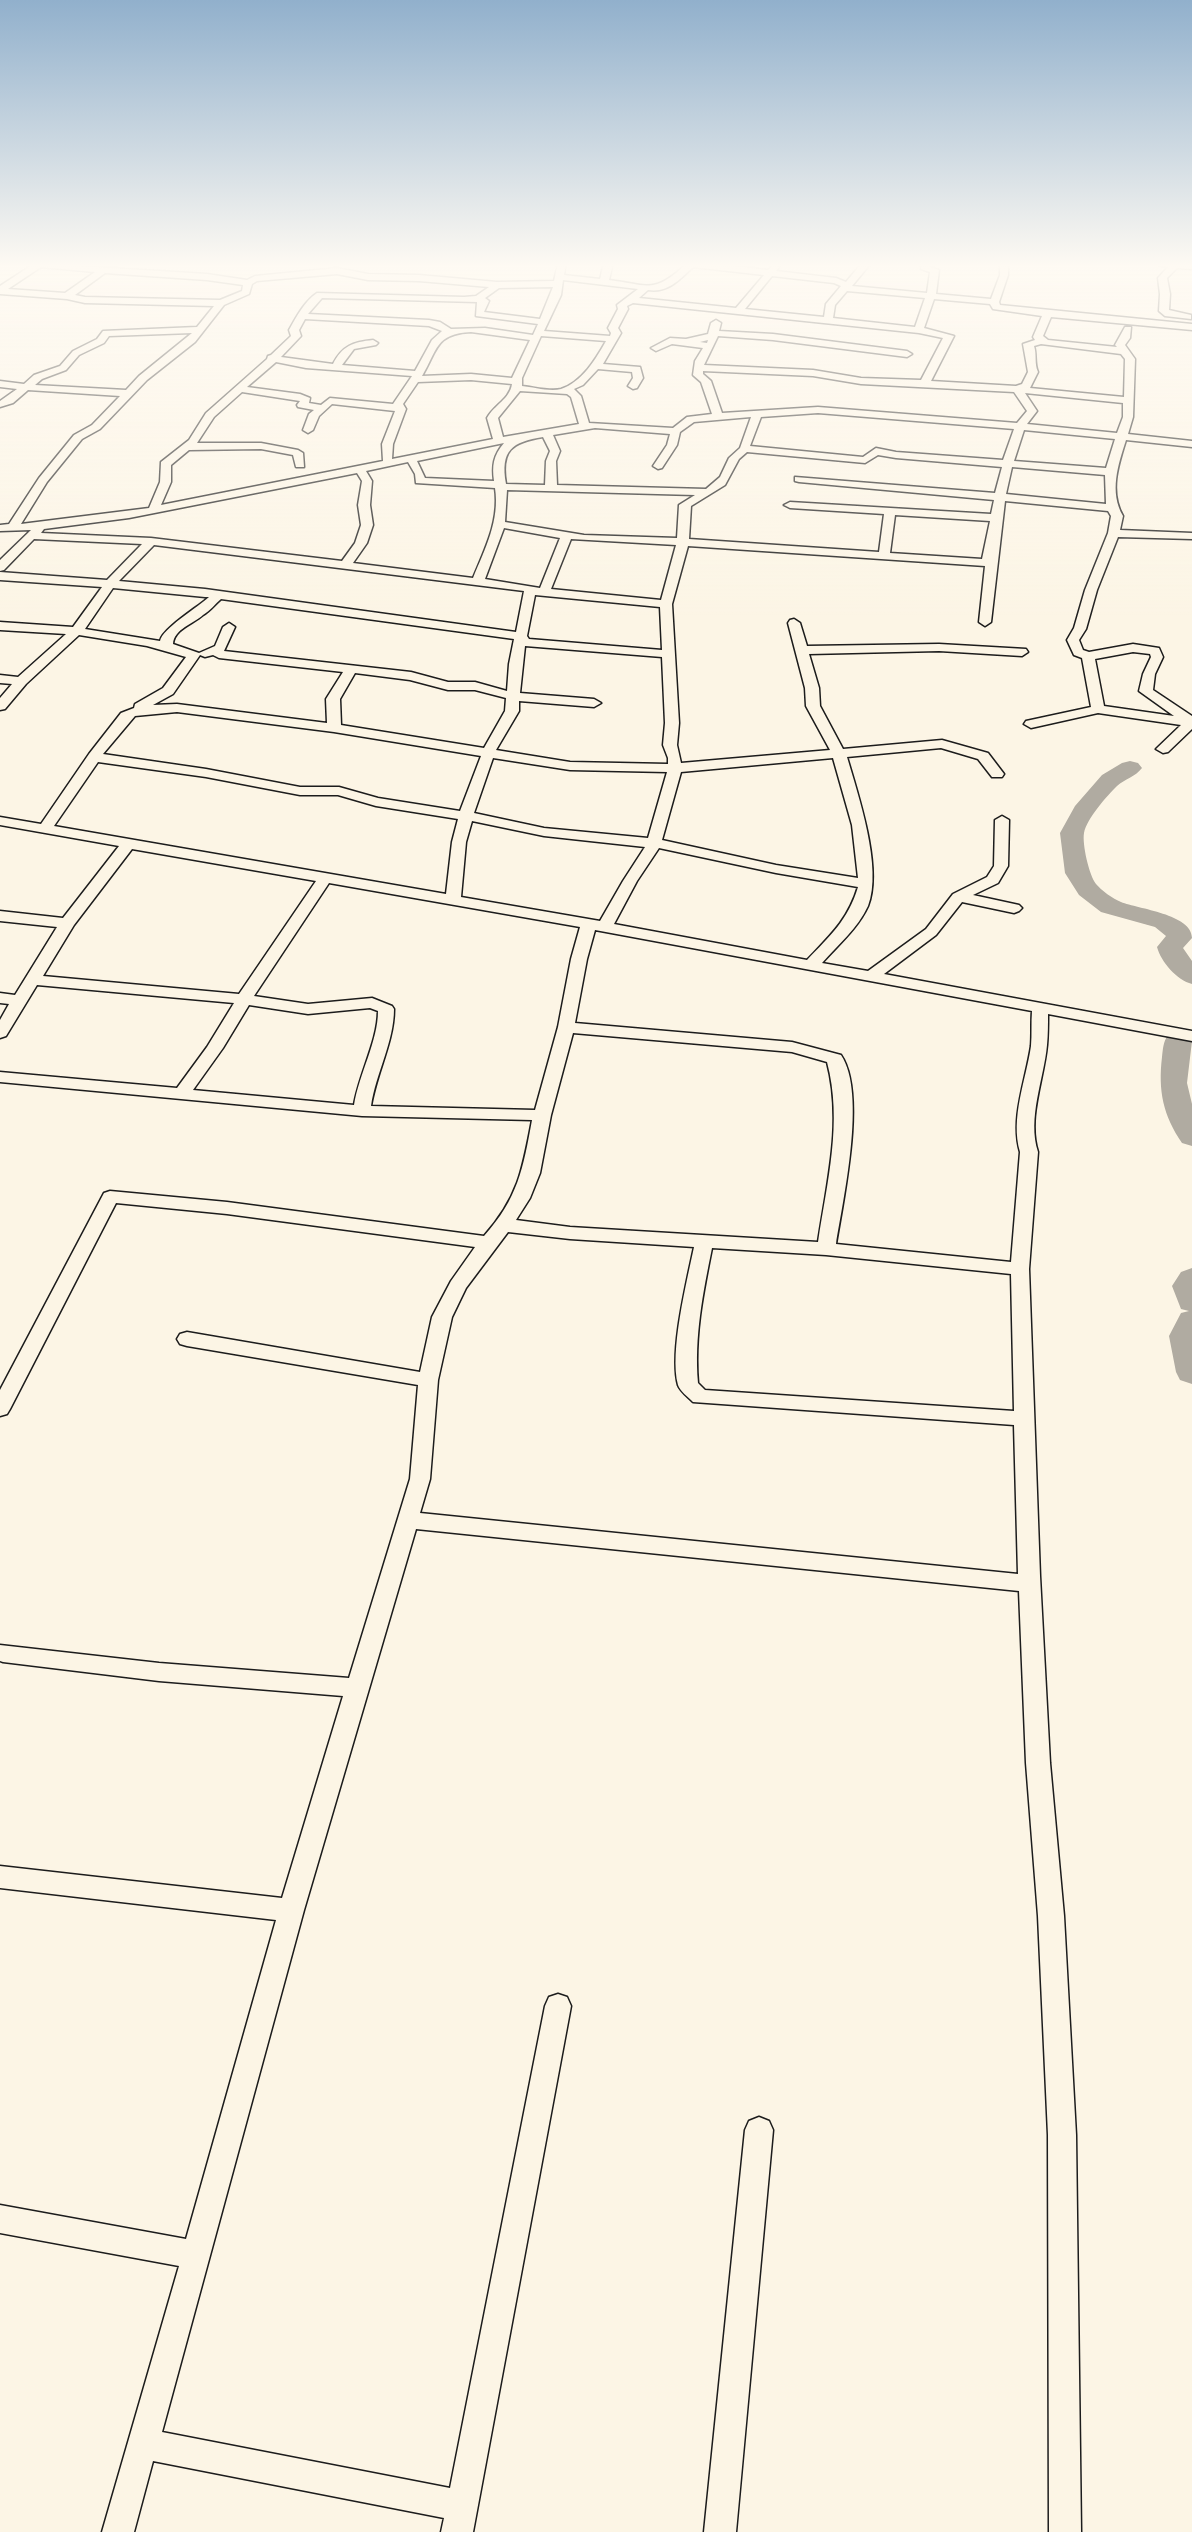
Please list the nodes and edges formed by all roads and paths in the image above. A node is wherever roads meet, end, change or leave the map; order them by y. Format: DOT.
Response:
graph roads {
  1 [pos="33,381"];
  2 [pos="142,381"];
  3 [pos="248,381"];
  4 [pos="412,381"];
  5 [pos="495,381"];
  6 [pos="516,381"];
  7 [pos="581,381"];
  8 [pos="636,381"];
  9 [pos="706,381"];
  10 [pos="871,381"];
  11 [pos="1028,381"];
  12 [pos="1128,381"];
  13 [pos="925,382"];
  14 [pos="0,384"];
  15 [pos="517,385"];
  16 [pos="633,386"];
  17 [pos="27,387"];
  18 [pos="240,389"];
  19 [pos="1018,389"];
  20 [pos="570,391"];
  21 [pos="128,393"];
  22 [pos="1129,402"];
  23 [pos="0,404"];
  24 [pos="323,408"];
  25 [pos="400,408"];
  26 [pos="757,415"];
  27 [pos="718,416"];
  28 [pos="585,426"];
  29 [pos="1020,426"];
  30 [pos="308,430"];
  31 [pos="675,431"];
  32 [pos="547,434"];
  33 [pos="1120,436"];
  34 [pos="519,438"];
  35 [pos="495,442"];
  36 [pos="1192,444"];
  37 [pos="186,448"];
  38 [pos="745,449"];
  39 [pos="501,454"];
  40 [pos="411,459"];
  41 [pos="389,463"];
  42 [pos="300,465"];
  43 [pos="1007,465"];
  44 [pos="658,466"];
  45 [pos="360,469"];
  46 [pos="1110,472"];
  47 [pos="799,479"];
  48 [pos="500,486"];
  49 [pos="551,488"];
  50 [pos="707,492"];
  51 [pos="1000,497"];
  52 [pos="790,505"];
  53 [pos="1112,509"];
  54 [pos="153,510"];
  55 [pos="890,511"];
  56 [pos="996,518"];
  57 [pos="499,524"];
  58 [pos="42,526"];
  59 [pos="6,528"];
  60 [pos="1114,533"];
  61 [pos="567,535"];
  62 [pos="33,536"];
  63 [pos="1192,536"];
  64 [pos="151,541"];
  65 [pos="683,542"];
  66 [pos="884,556"];
  67 [pos="345,566"];
  68 [pos="0,567"];
  69 [pos="0,576"];
  70 [pos="478,581"];
  71 [pos="110,584"];
  72 [pos="530,591"];
  73 [pos="544,593"];
  74 [pos="218,595"];
  75 [pos="666,604"];
  76 [pos="985,622"];
  77 [pos="794,623"];
  78 [pos="0,626"];
  79 [pos="229,627"];
  80 [pos="77,631"];
  81 [pos="521,636"];
  82 [pos="166,647"];
  83 [pos="216,650"];
  84 [pos="801,650"];
  85 [pos="1022,652"];
  86 [pos="670,654"];
  87 [pos="194,655"];
  88 [pos="1088,656"];
  89 [pos="351,669"];
  90 [pos="0,679"];
  91 [pos="21,681"];
  92 [pos="512,696"];
  93 [pos="594,703"];
  94 [pos="0,706"];
  95 [pos="1098,709"];
  96 [pos="130,712"];
  97 [pos="1192,722"];
  98 [pos="1030,724"];
  99 [pos="334,728"];
  100 [pos="1163,749"];
  101 [pos="489,753"];
  102 [pos="839,754"];
  103 [pos="94,757"];
  104 [pos="675,768"];
  105 [pos="997,774"];
  106 [pos="468,816"];
  107 [pos="1002,820"];
  108 [pos="0,821"];
  109 [pos="45,829"];
  110 [pos="129,843"];
  111 [pos="654,843"];
  112 [pos="326,877"];
  113 [pos="866,884"];
  114 [pos="958,896"];
  115 [pos="453,899"];
  116 [pos="1014,908"];
  117 [pos="0,916"];
  118 [pos="67,923"];
  119 [pos="597,925"];
  120 [pos="811,965"];
  121 [pos="871,976"];
  122 [pos="34,980"];
  123 [pos="0,998"];
  124 [pos="244,999"];
  125 [pos="20,1001"];
  126 [pos="1040,1009"];
  127 [pos="566,1027"];
  128 [pos="0,1033"];
  129 [pos="1192,1036"];
  130 [pos="0,1077"];
  131 [pos="182,1094"];
  132 [pos="362,1111"];
  133 [pos="542,1115"];
  134 [pos="504,1225"];
  135 [pos="704,1242"];
  136 [pos="488,1243"];
  137 [pos="826,1249"];
  138 [pos="1020,1269"];
  139 [pos="187,1339"];
  140 [pos="428,1380"];
  141 [pos="0,1409"];
  142 [pos="1024,1419"];
  143 [pos="407,1520"];
  144 [pos="1029,1584"];
  145 [pos="1,1654"];
  146 [pos="356,1688"];
  147 [pos="0,1877"];
  148 [pos="291,1910"];
  149 [pos="558,2006"];
  150 [pos="759,2130"];
  151 [pos="0,2219"];
  152 [pos="196,2255"];
  153 [pos="144,2444"];
  154 [pos="460,2519"];
  155 [pos="118,2532"];
  156 [pos="720,2532"];
  157 [pos="1065,2532"];
  1 -- 17 [label="street"];
  2 -- 21 [label="street"];
  3 -- 18 [label="street"];
  4 -- 25 [label="street"];
  5 -- 15 [label="street"];
  6 -- 15 [label="street"];
  7 -- 20 [label="street"];
  8 -- 16 [label="street"];
  9 -- 27 [label="street"];
  10 -- 13 [label="street"];
  11 -- 19 [label="street"];
  12 -- 22 [label="street"];
  13 -- 19 [label="street"];
  14 -- 17 [label="street"];
  15 -- 20 [label="street"];
  15 -- 35 [label="street"];
  17 -- 21 [label="street"];
  17 -- 23 [label="street"];
  18 -- 24 [label="street"];
  18 -- 37 [label="street"];
  19 -- 22 [label="street"];
  19 -- 29 [label="street"];
  20 -- 28 [label="street"];
  21 -- 59 [label="street"];
  22 -- 33 [label="street"];
  24 -- 25 [label="street"];
  24 -- 30 [label="street"];
  25 -- 41 [label="street"];
  26 -- 27 [label="street"];
  26 -- 29 [label="street"];
  26 -- 38 [label="street"];
  27 -- 31 [label="street"];
  28 -- 31 [label="street"];
  28 -- 32 [label="street"];
  29 -- 33 [label="street"];
  29 -- 43 [label="street"];
  31 -- 44 [label="street"];
  32 -- 34 [label="street"];
  32 -- 49 [label="street"];
  33 -- 36 [label="street"];
  33 -- 46 [label="street"];
  34 -- 35 [label="street"];
  34 -- 39 [label="street"];
  35 -- 39 [label="street"];
  35 -- 40 [label="street"];
  37 -- 42 [label="street"];
  37 -- 54 [label="street"];
  38 -- 43 [label="street"];
  38 -- 50 [label="street"];
  39 -- 48 [label="street"];
  40 -- 41 [label="street"];
  40 -- 48 [label="street"];
  41 -- 45 [label="street"];
  43 -- 46 [label="street"];
  43 -- 51 [label="street"];
  45 -- 54 [label="street"];
  45 -- 67 [label="street"];
  46 -- 53 [label="street"];
  47 -- 51 [label="street"];
  48 -- 49 [label="street"];
  48 -- 57 [label="street"];
  49 -- 50 [label="street"];
  50 -- 65 [label="street"];
  51 -- 53 [label="street"];
  51 -- 56 [label="street"];
  52 -- 55 [label="street"];
  53 -- 60 [label="street"];
  54 -- 58 [label="street"];
  55 -- 56 [label="street"];
  55 -- 66 [label="street"];
  56 -- 66 [label="street"];
  56 -- 76 [label="street"];
  57 -- 61 [label="street"];
  57 -- 70 [label="street"];
  58 -- 59 [label="street"];
  58 -- 62 [label="street"];
  60 -- 63 [label="street"];
  60 -- 88 [label="street"];
  61 -- 65 [label="street"];
  61 -- 73 [label="street"];
  62 -- 64 [label="street"];
  62 -- 68 [label="street"];
  64 -- 67 [label="street"];
  64 -- 71 [label="street"];
  65 -- 66 [label="street"];
  65 -- 75 [label="street"];
  67 -- 70 [label="street"];
  69 -- 71 [label="street"];
  70 -- 72 [label="street"];
  71 -- 74 [label="street"];
  71 -- 80 [label="street"];
  72 -- 73 [label="street"];
  72 -- 81 [label="street"];
  73 -- 75 [label="street"];
  74 -- 81 [label="street"];
  74 -- 82 [label="street"];
  75 -- 86 [label="street"];
  77 -- 84 [label="street"];
  78 -- 80 [label="street"];
  79 -- 83 [label="street"];
  80 -- 82 [label="street"];
  80 -- 91 [label="street"];
  81 -- 86 [label="street"];
  81 -- 92 [label="street"];
  82 -- 87 [label="street"];
  83 -- 87 [label="street"];
  83 -- 89 [label="street"];
  84 -- 85 [label="street"];
  84 -- 102 [label="street"];
  86 -- 104 [label="street"];
  87 -- 96 [label="street"];
  88 -- 95 [label="street"];
  88 -- 97 [label="street"];
  89 -- 92 [label="street"];
  89 -- 99 [label="street"];
  90 -- 91 [label="street"];
  91 -- 94 [label="street"];
  92 -- 93 [label="street"];
  92 -- 101 [label="street"];
  95 -- 97 [label="street"];
  95 -- 98 [label="street"];
  96 -- 99 [label="street"];
  96 -- 103 [label="street"];
  97 -- 100 [label="street"];
  99 -- 101 [label="street"];
  101 -- 104 [label="street"];
  101 -- 106 [label="street"];
  102 -- 104 [label="street"];
  102 -- 105 [label="street"];
  102 -- 113 [label="street"];
  103 -- 106 [label="street"];
  103 -- 109 [label="street"];
  104 -- 111 [label="street"];
  106 -- 111 [label="street"];
  106 -- 115 [label="street"];
  107 -- 114 [label="street"];
  108 -- 109 [label="street"];
  109 -- 110 [label="street"];
  110 -- 112 [label="street"];
  110 -- 118 [label="street"];
  111 -- 113 [label="street"];
  111 -- 119 [label="street"];
  112 -- 115 [label="street"];
  112 -- 124 [label="street"];
  113 -- 120 [label="street"];
  114 -- 116 [label="street"];
  114 -- 121 [label="street"];
  115 -- 119 [label="street"];
  117 -- 118 [label="street"];
  118 -- 122 [label="street"];
  119 -- 120 [label="street"];
  119 -- 127 [label="street"];
  120 -- 121 [label="street"];
  121 -- 126 [label="street"];
  122 -- 124 [label="street"];
  122 -- 125 [label="street"];
  123 -- 125 [label="street"];
  124 -- 131 [label="street"];
  124 -- 132 [label="street"];
  125 -- 128 [label="street"];
  126 -- 129 [label="street"];
  126 -- 138 [label="street"];
  127 -- 133 [label="street"];
  127 -- 137 [label="street"];
  130 -- 131 [label="street"];
  131 -- 132 [label="street"];
  132 -- 133 [label="street"];
  133 -- 134 [label="street"];
  134 -- 135 [label="street"];
  134 -- 136 [label="street"];
  135 -- 137 [label="street"];
  135 -- 142 [label="street"];
  136 -- 140 [label="street"];
  136 -- 141 [label="street"];
  137 -- 138 [label="street"];
  138 -- 142 [label="street"];
  139 -- 140 [label="street"];
  140 -- 143 [label="street"];
  142 -- 144 [label="street"];
  143 -- 144 [label="street"];
  143 -- 146 [label="street"];
  144 -- 157 [label="street"];
  145 -- 146 [label="street"];
  146 -- 148 [label="street"];
  147 -- 148 [label="street"];
  148 -- 152 [label="street"];
  149 -- 154 [label="street"];
  150 -- 156 [label="street"];
  151 -- 152 [label="street"];
  152 -- 153 [label="street"];
  153 -- 154 [label="street"];
  153 -- 155 [label="street"];
}
